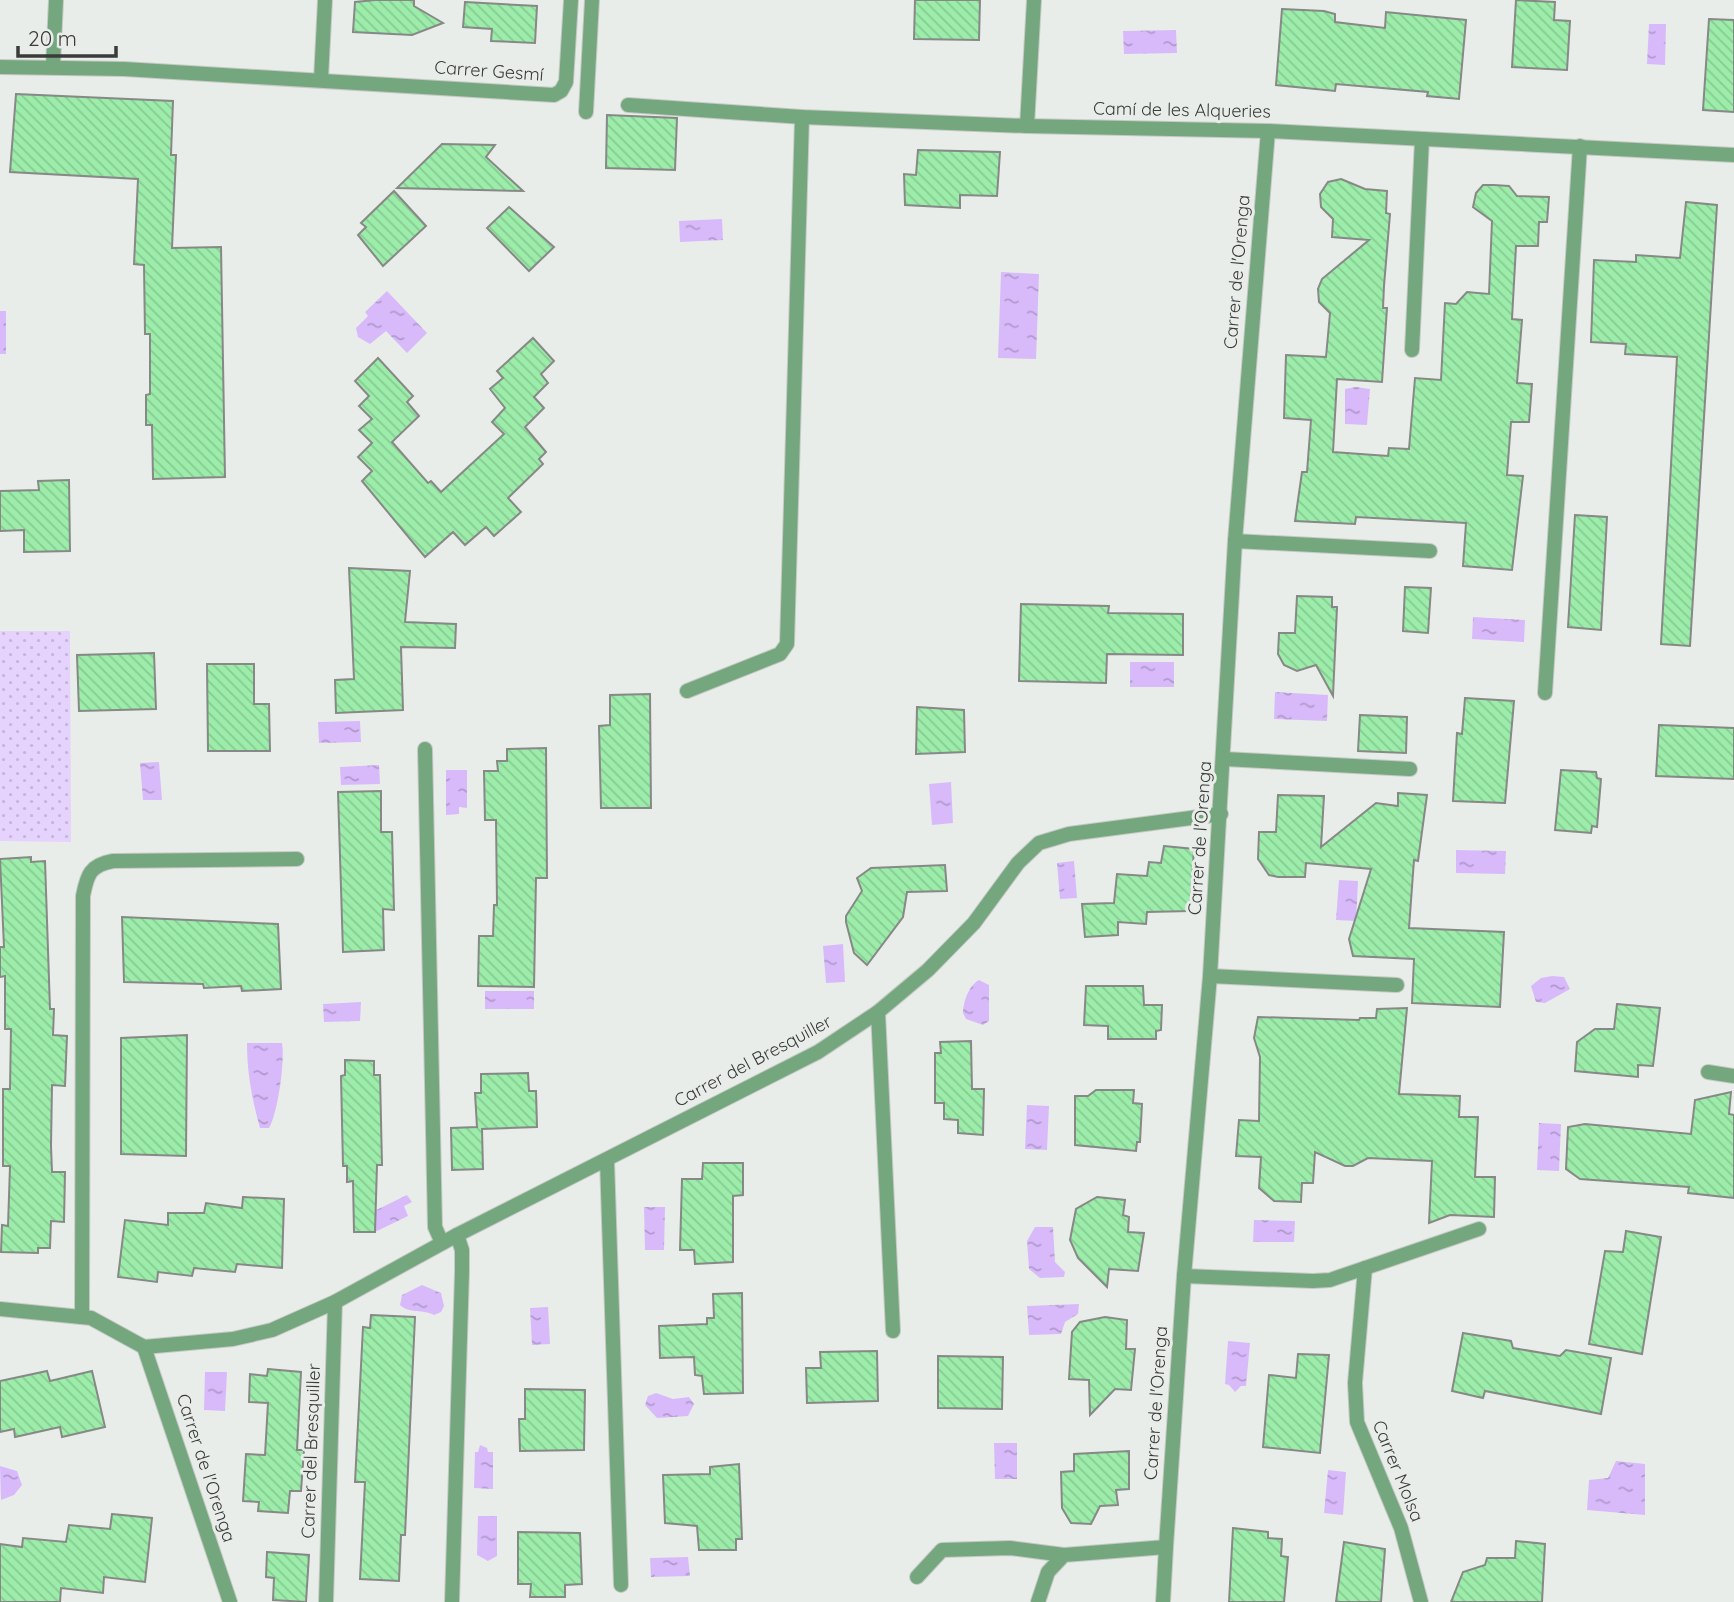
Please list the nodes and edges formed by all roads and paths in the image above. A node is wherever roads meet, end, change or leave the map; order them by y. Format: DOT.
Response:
graph roads {
  1 [pos="56,0"];
  2 [pos="325,0"];
  3 [pos="571,0"];
  4 [pos="592,0"];
  5 [pos="1034,0"];
  6 [pos="53,66"];
  7 [pos="0,67"];
  8 [pos="321,79"];
  9 [pos="628,105"];
  10 [pos="586,112"];
  11 [pos="802,117"];
  12 [pos="1027,125"];
  13 [pos="1268,131"];
  14 [pos="1422,139"];
  15 [pos="1580,146"];
  16 [pos="1734,155"];
  17 [pos="1412,350"];
  18 [pos="1236,541"];
  19 [pos="1430,551"];
  20 [pos="687,691"];
  21 [pos="1545,693"];
  22 [pos="425,749"];
  23 [pos="1224,759"];
  24 [pos="1410,769"];
  25 [pos="1221,814"];
  26 [pos="297,859"];
  27 [pos="1210,976"];
  28 [pos="1397,985"];
  29 [pos="878,1012"];
  30 [pos="1709,1072"];
  31 [pos="1734,1076"];
  32 [pos="607,1160"];
  33 [pos="1479,1228"];
  34 [pos="457,1235"];
  35 [pos="442,1243"];
  36 [pos="1365,1268"];
  37 [pos="1184,1276"];
  38 [pos="335,1302"];
  39 [pos="0,1309"];
  40 [pos="82,1317"];
  41 [pos="893,1331"];
  42 [pos="144,1347"];
  43 [pos="1166,1547"];
  44 [pos="1065,1555"];
  45 [pos="917,1577"];
  46 [pos="621,1585"];
  47 [pos="230,1602"];
  48 [pos="326,1602"];
  49 [pos="452,1602"];
  50 [pos="1038,1602"];
  51 [pos="1163,1602"];
  52 [pos="1422,1602"];
  1 -- 6 [label="street"];
  2 -- 8 [label="street"];
  3 -- 8 [label="street, Carrer Gesmí"];
  4 -- 10 [label="street"];
  5 -- 12 [label="street"];
  6 -- 7 [label="street"];
  6 -- 8 [label="street, Carrer Gesmí"];
  9 -- 11 [label="street, Camí de les Alqueries"];
  11 -- 12 [label="street, Camí de les Alqueries"];
  11 -- 20 [label="street"];
  12 -- 13 [label="street, Camí de les Alqueries"];
  13 -- 14 [label="street, Camí de les Alqueries"];
  13 -- 18 [label="street, Carrer de l'Orenga"];
  14 -- 15 [label="street, Camí de les Alqueries"];
  14 -- 17 [label="street"];
  15 -- 16 [label="street, Camí de les Alqueries"];
  15 -- 21 [label="street"];
  18 -- 19 [label="street"];
  18 -- 23 [label="street, Carrer de l'Orenga"];
  22 -- 35 [label="street"];
  23 -- 24 [label="street"];
  23 -- 25 [label="street, Carrer de l'Orenga"];
  25 -- 27 [label="street, Carrer de l'Orenga"];
  25 -- 29 [label="street, Carrer del Bresquiller"];
  26 -- 40 [label="street"];
  27 -- 28 [label="street"];
  27 -- 37 [label="street, Carrer de l'Orenga"];
  29 -- 32 [label="street, Carrer del Bresquiller"];
  29 -- 41 [label="street"];
  30 -- 31 [label="street"];
  32 -- 34 [label="street, Carrer del Bresquiller"];
  32 -- 46 [label="street"];
  33 -- 36 [label="street"];
  34 -- 35 [label="street, Carrer del Bresquiller"];
  34 -- 49 [label="street"];
  35 -- 38 [label="street, Carrer del Bresquiller"];
  36 -- 37 [label="street"];
  36 -- 52 [label="street, Carrer Molsa"];
  37 -- 43 [label="street, Carrer de l'Orenga"];
  38 -- 42 [label="street, Carrer del Bresquiller"];
  38 -- 48 [label="street, Carrer del Bresquiller"];
  39 -- 40 [label="street"];
  40 -- 42 [label="street"];
  42 -- 47 [label="street, Carrer de l'Orenga"];
  43 -- 44 [label="street"];
  43 -- 51 [label="street, Carrer de l'Orenga"];
  44 -- 45 [label="street"];
  44 -- 50 [label="street"];
}
